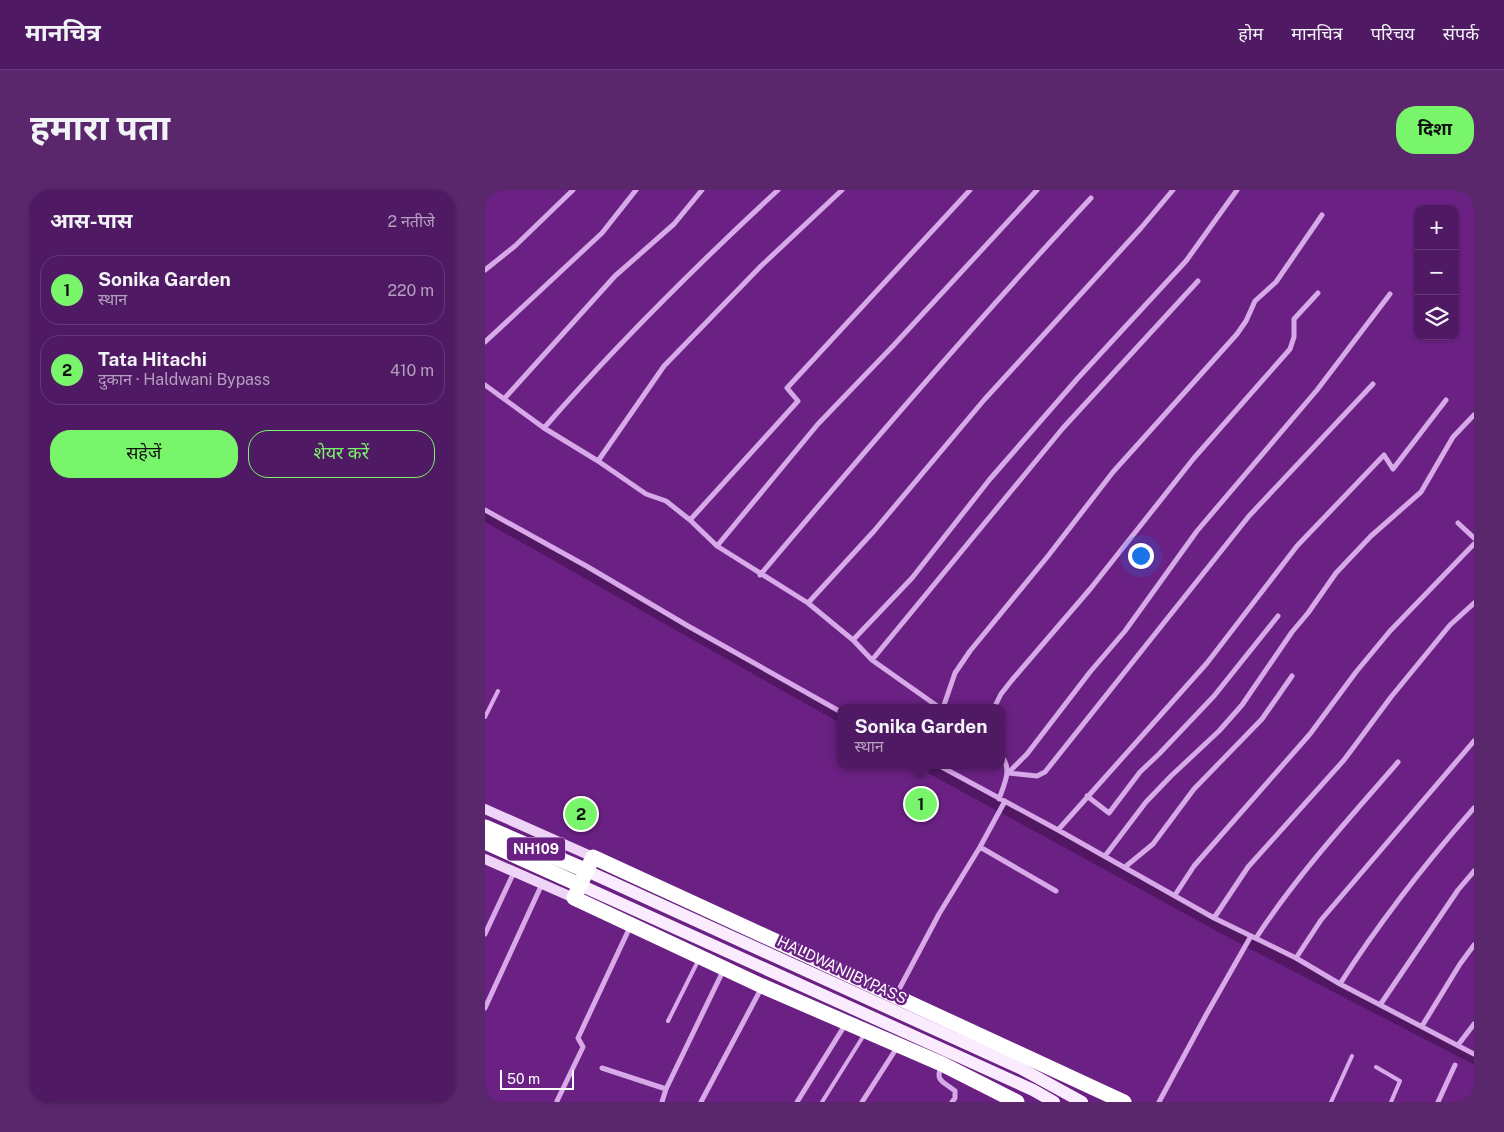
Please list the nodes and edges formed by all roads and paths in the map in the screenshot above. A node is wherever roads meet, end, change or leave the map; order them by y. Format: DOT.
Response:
graph roads {
  1 [pos="573,190"];
  2 [pos="636,190"];
  3 [pos="703,190"];
  4 [pos="779,190"];
  5 [pos="842,190"];
  6 [pos="970,190"];
  7 [pos="1037,190"];
  8 [pos="1173,190"];
  9 [pos="1237,190"];
  10 [pos="1091,198"];
  11 [pos="1322,215"];
  12 [pos="485,270"];
  13 [pos="1198,281"];
  14 [pos="1318,293"];
  15 [pos="1390,294"];
  16 [pos="485,342"];
  17 [pos="1373,384"];
  18 [pos="485,385"];
  19 [pos="504,399"];
  20 [pos="1446,400"];
  21 [pos="1474,415"];
  22 [pos="544,428"];
  23 [pos="598,461"];
  24 [pos="485,510"];
  25 [pos="690,520"];
  26 [pos="1458,524"];
  27 [pos="1474,538"];
  28 [pos="1474,544"];
  29 [pos="717,546"];
  30 [pos="761,575"];
  31 [pos="1474,603"];
  32 [pos="808,604"];
  33 [pos="1278,616"];
  34 [pos="853,640"];
  35 [pos="872,660"];
  36 [pos="1292,676"];
  37 [pos="498,691"];
  38 [pos="936,704"];
  39 [pos="943,704"];
  40 [pos="996,704"];
  41 [pos="837,710"];
  42 [pos="485,717"];
  43 [pos="1474,741"];
  44 [pos="1005,760"];
  45 [pos="1399,762"];
  46 [pos="944,769"];
  47 [pos="1008,773"];
  48 [pos="1087,796"];
  49 [pos="1001,804"];
  50 [pos="1474,808"];
  51 [pos="485,809"];
  52 [pos="485,827"];
  53 [pos="1058,830"];
  54 [pos="485,842"];
  55 [pos="980,847"];
  56 [pos="1105,856"];
  57 [pos="485,859"];
  58 [pos="590,864"];
  59 [pos="1125,867"];
  60 [pos="1474,871"];
  61 [pos="514,872"];
  62 [pos="542,884"];
  63 [pos="1056,891"];
  64 [pos="577,892"];
  65 [pos="1175,895"];
  66 [pos="1214,918"];
  67 [pos="631,925"];
  68 [pos="485,934"];
  69 [pos="1251,940"];
  70 [pos="1474,945"];
  71 [pos="700,957"];
  72 [pos="1295,958"];
  73 [pos="724,968"];
  74 [pos="1340,984"];
  75 [pos="763,986"];
  76 [pos="896,995"];
  77 [pos="1380,1005"];
  78 [pos="485,1008"];
  79 [pos="668,1021"];
  80 [pos="847,1022"];
  81 [pos="1474,1024"];
  82 [pos="1422,1026"];
  83 [pos="867,1031"];
  84 [pos="898,1045"];
  85 [pos="1459,1045"];
  86 [pos="1474,1054"];
  87 [pos="1352,1056"];
  88 [pos="942,1064"];
  89 [pos="1455,1065"];
  90 [pos="1376,1067"];
  91 [pos="602,1068"];
  92 [pos="666,1089"];
  93 [pos="1103,1092"];
  94 [pos="557,1101"];
  95 [pos="662,1102"];
  96 [pos="701,1102"];
  97 [pos="797,1102"];
  98 [pos="822,1102"];
  99 [pos="862,1102"];
  100 [pos="952,1102"];
  101 [pos="1017,1102"];
  102 [pos="1054,1102"];
  103 [pos="1082,1102"];
  104 [pos="1115,1102"];
  105 [pos="1124,1102"];
  106 [pos="1159,1102"];
  107 [pos="1331,1102"];
  108 [pos="1391,1102"];
  109 [pos="1438,1102"];
  1 -- 12 [label="street"];
  2 -- 16 [label="street"];
  3 -- 19 [label="street"];
  4 -- 22 [label="street"];
  5 -- 23 [label="street"];
  6 -- 25 [label="street"];
  7 -- 29 [label="street"];
  8 -- 32 [label="street"];
  9 -- 34 [label="street"];
  10 -- 30 [label="street"];
  11 -- 39 [label="street"];
  13 -- 35 [label="street"];
  14 -- 40 [label="street"];
  15 -- 47 [label="street"];
  17 -- 47 [label="street"];
  18 -- 19 [label="street"];
  19 -- 22 [label="street"];
  20 -- 48 [label="street"];
  21 -- 56 [label="street"];
  22 -- 23 [label="street"];
  23 -- 25 [label="street"];
  24 -- 41 [label="street"];
  25 -- 29 [label="street"];
  26 -- 27 [label="street"];
  28 -- 65 [label="street"];
  29 -- 30 [label="street"];
  30 -- 32 [label="street"];
  31 -- 66 [label="street"];
  32 -- 34 [label="street"];
  33 -- 48 [label="street"];
  34 -- 35 [label="street"];
  35 -- 38 [label="street"];
  36 -- 59 [label="street"];
  37 -- 42 [label="lane"];
  43 -- 72 [label="street"];
  44 -- 47 [label="street"];
  45 -- 69 [label="street"];
  46 -- 49 [label="street"];
  47 -- 49 [label="street"];
  48 -- 53 [label="street"];
  49 -- 53 [label="street"];
  49 -- 55 [label="street"];
  50 -- 74 [label="street"];
  51 -- 58 [label="street"];
  52 -- 58 [label="highway, NH109"];
  53 -- 56 [label="street"];
  54 -- 64 [label="highway, NH109"];
  55 -- 63 [label="street"];
  55 -- 76 [label="street"];
  56 -- 59 [label="street"];
  57 -- 61 [label="street"];
  58 -- 64 [label="highway"];
  58 -- 76 [label="highway"];
  58 -- 103 [label="main road, HALDWANI BYPASS"];
  59 -- 65 [label="street"];
  60 -- 77 [label="street"];
  61 -- 62 [label="street"];
  61 -- 68 [label="street"];
  62 -- 64 [label="street"];
  62 -- 78 [label="street"];
  64 -- 67 [label="highway"];
  64 -- 102 [label="main road, HALDWANI BYPASS"];
  65 -- 66 [label="street"];
  66 -- 69 [label="street"];
  67 -- 71 [label="highway"];
  67 -- 94 [label="street"];
  69 -- 72 [label="street"];
  69 -- 106 [label="street"];
  70 -- 82 [label="street"];
  71 -- 73 [label="highway"];
  71 -- 79 [label="lane"];
  72 -- 74 [label="street"];
  73 -- 75 [label="highway"];
  73 -- 92 [label="street"];
  74 -- 77 [label="street"];
  75 -- 80 [label="highway"];
  75 -- 96 [label="street"];
  76 -- 93 [label="highway"];
  77 -- 82 [label="street"];
  80 -- 83 [label="highway"];
  80 -- 97 [label="street"];
  81 -- 85 [label="street"];
  82 -- 85 [label="street"];
  83 -- 84 [label="highway"];
  83 -- 98 [label="lane"];
  84 -- 88 [label="highway"];
  84 -- 99 [label="street"];
  85 -- 86 [label="street"];
  87 -- 107 [label="lane"];
  88 -- 100 [label="street"];
  88 -- 101 [label="highway"];
  89 -- 109 [label="street"];
  90 -- 108 [label="lane"];
  91 -- 92 [label="street"];
  92 -- 95 [label="street"];
  93 -- 104 [label="highway"];
  93 -- 105 [label="highway"];
}
